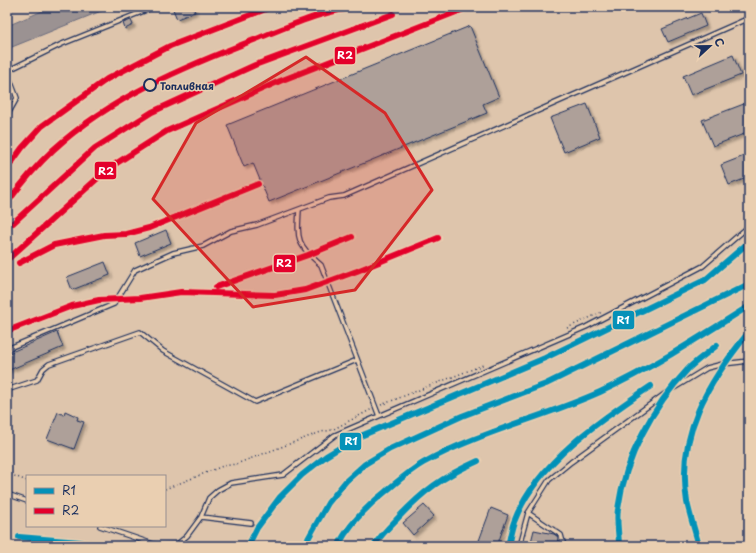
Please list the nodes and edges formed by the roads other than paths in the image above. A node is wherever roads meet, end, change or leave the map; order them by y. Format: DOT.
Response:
graph roads {
  1 [pos="154,7"];
  2 [pos="749,18"];
  3 [pos="7,72"];
  4 [pos="7,116"];
  5 [pos="298,210"];
  6 [pos="749,226"];
  7 [pos="7,349"];
  8 [pos="357,360"];
  9 [pos="749,361"];
  10 [pos="7,390"];
  11 [pos="379,416"];
  12 [pos="7,494"];
  13 [pos="26,501"];
  14 [pos="528,513"];
  15 [pos="200,517"];
  16 [pos="251,523"];
  17 [pos="103,527"];
  18 [pos="7,543"];
  19 [pos="8,546"];
  20 [pos="519,546"];
  21 [pos="564,546"];
  1 -- 3 [label="lane"];
  2 -- 5 [label="lane"];
  3 -- 4 [label="lane"];
  5 -- 7 [label="lane"];
  5 -- 8 [label="lane"];
  6 -- 11 [label="lane"];
  8 -- 10 [label="lane"];
  8 -- 11 [label="lane"];
  9 -- 14 [label="lane"];
  11 -- 15 [label="lane"];
  12 -- 13 [label="lane"];
  14 -- 20 [label="lane"];
  14 -- 21 [label="lane"];
  15 -- 16 [label="lane"];
  15 -- 17 [label="lane"];
  18 -- 19 [label="lane"];
}
